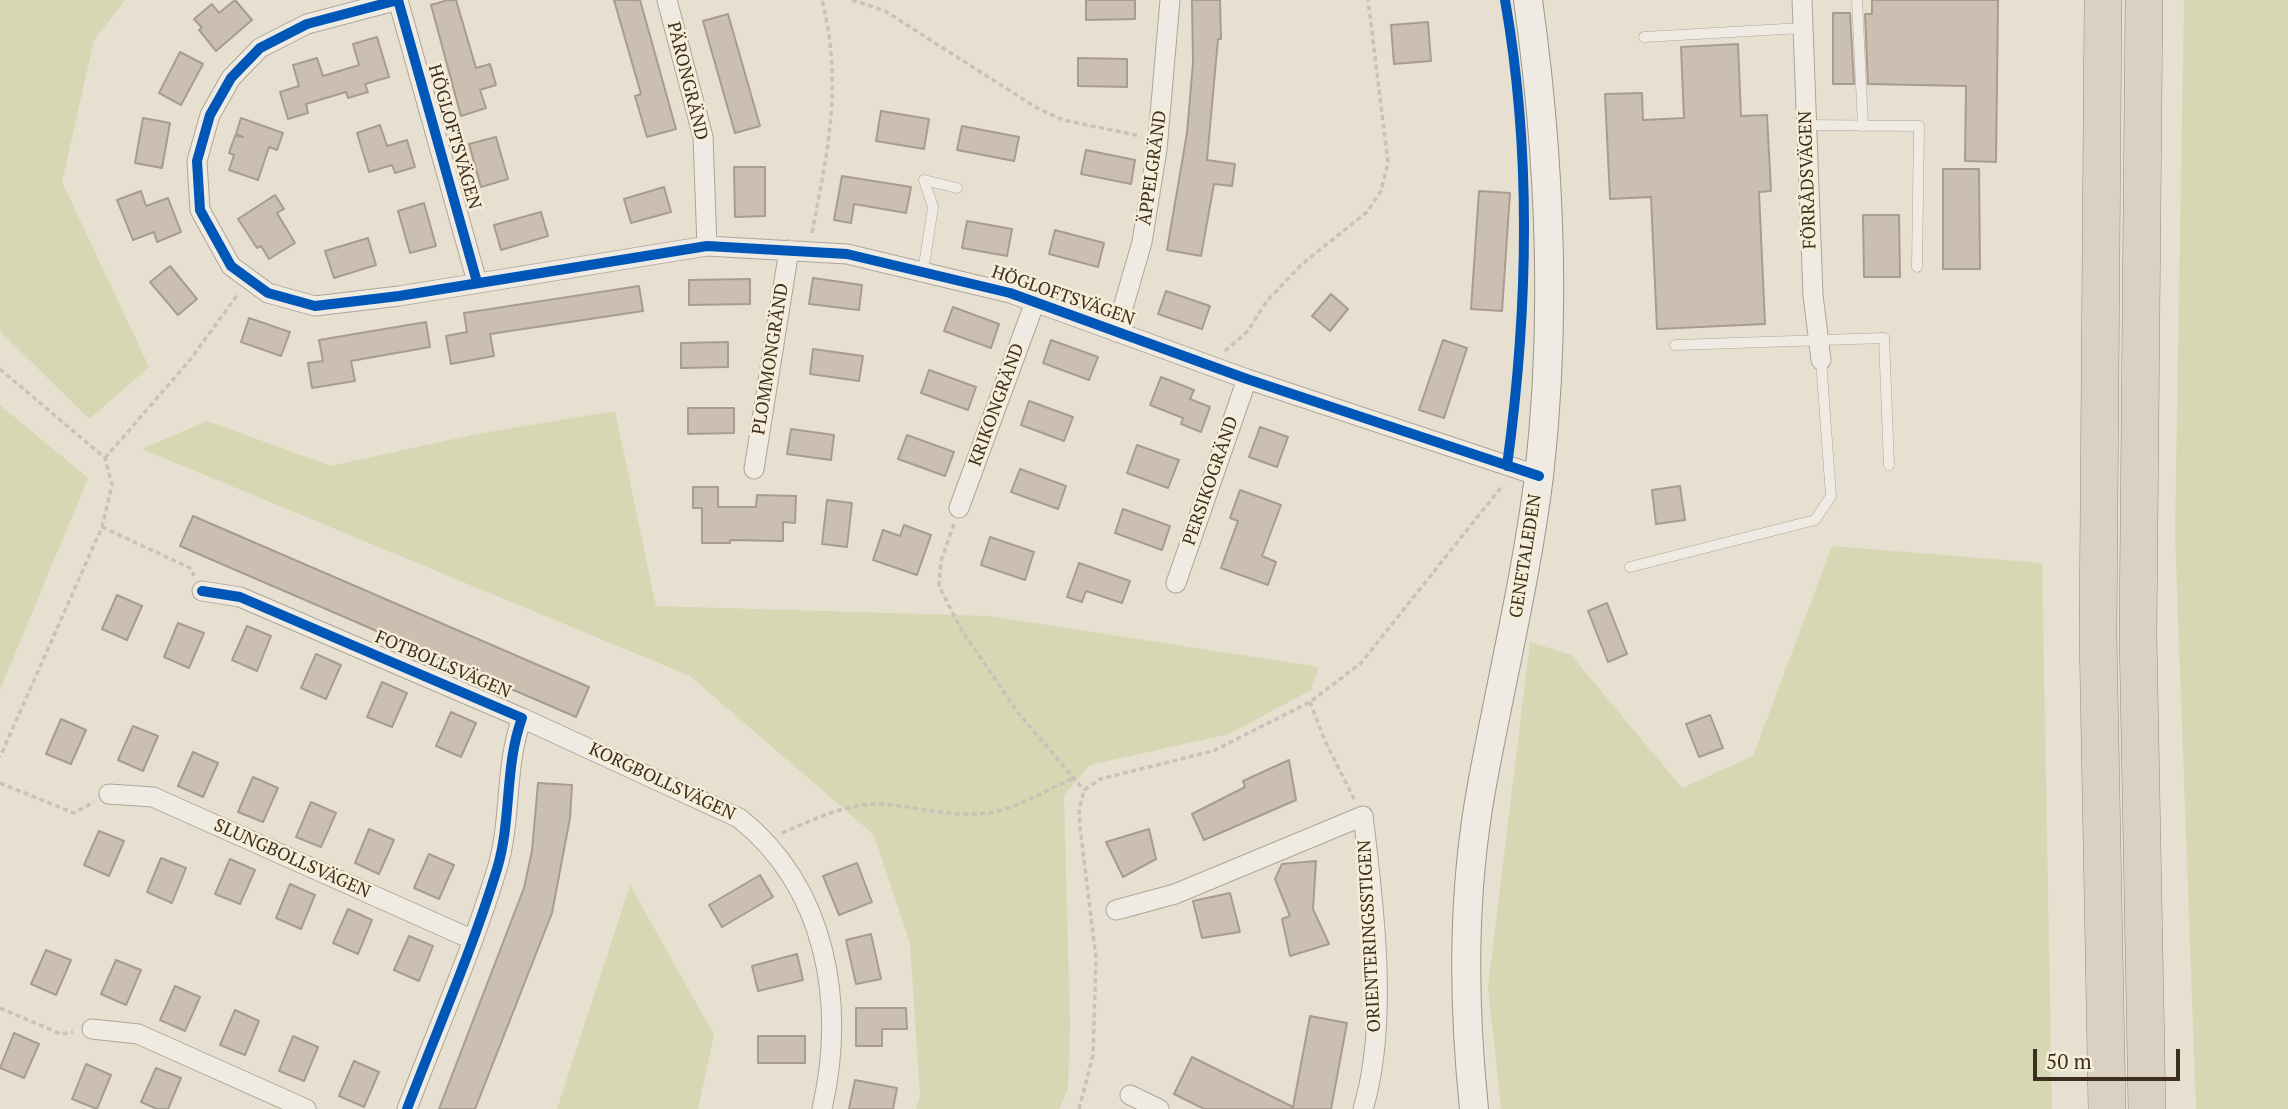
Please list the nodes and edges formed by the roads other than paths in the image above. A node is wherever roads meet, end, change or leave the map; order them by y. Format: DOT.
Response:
graph roads {
  1 [pos="398,0"];
  2 [pos="667,0"];
  3 [pos="1170,0"];
  4 [pos="1528,0"];
  5 [pos="1801,0"];
  6 [pos="1857,0"];
  7 [pos="2103,0"];
  8 [pos="2144,0"];
  9 [pos="1802,28"];
  10 [pos="1644,37"];
  11 [pos="1806,125"];
  12 [pos="1863,125"];
  13 [pos="957,188"];
  14 [pos="707,246"];
  15 [pos="789,250"];
  16 [pos="1917,267"];
  17 [pos="923,272"];
  18 [pos="477,282"];
  19 [pos="1035,302"];
  20 [pos="1116,332"];
  21 [pos="1818,339"];
  22 [pos="1675,345"];
  23 [pos="1821,359"];
  24 [pos="1247,379"];
  25 [pos="1889,465"];
  26 [pos="754,469"];
  27 [pos="1538,477"];
  28 [pos="959,508"];
  29 [pos="1630,567"];
  30 [pos="1176,583"];
  31 [pos="202,591"];
  32 [pos="522,718"];
  33 [pos="109,794"];
  34 [pos="1116,910"];
  35 [pos="471,939"];
  36 [pos="92,1029"];
  37 [pos="1130,1095"];
  38 [pos="306,1109"];
  39 [pos="407,1109"];
  40 [pos="822,1109"];
  41 [pos="1159,1109"];
  42 [pos="1363,1109"];
  43 [pos="1474,1109"];
  44 [pos="2107,1109"];
  45 [pos="2147,1109"];
  1 -- 18 [label="street, HÖGLOFTSVÄGEN"];
  1 -- 18 [label="street, HÖGLOFTSVÄGEN"];
  2 -- 14 [label="street, PÄRONGRÄND"];
  3 -- 20 [label="street, ÄPPELGRÄND"];
  4 -- 27 [label="main road, GENETALEDEN"];
  5 -- 9 [label="street, FÖRRÅDSVÄGEN"];
  6 -- 12 [label="lane"];
  7 -- 44 [label="highway"];
  8 -- 45 [label="highway"];
  9 -- 10 [label="lane"];
  9 -- 11 [label="street, FÖRRÅDSVÄGEN"];
  11 -- 12 [label="lane"];
  11 -- 21 [label="street, FÖRRÅDSVÄGEN"];
  12 -- 16 [label="lane"];
  13 -- 17 [label="lane"];
  14 -- 15 [label="street, HÖGLOFTSVÄGEN"];
  14 -- 18 [label="street, HÖGLOFTSVÄGEN"];
  15 -- 17 [label="street, HÖGLOFTSVÄGEN"];
  15 -- 26 [label="street, PLOMMONGRÄND"];
  17 -- 19 [label="street, HÖGLOFTSVÄGEN"];
  19 -- 20 [label="street, HÖGLOFTSVÄGEN"];
  19 -- 28 [label="street, KRIKONGRÄND"];
  20 -- 24 [label="street, HÖGLOFTSVÄGEN"];
  21 -- 22 [label="lane"];
  21 -- 23 [label="street, FÖRRÅDSVÄGEN"];
  21 -- 25 [label="lane"];
  23 -- 29 [label="lane"];
  24 -- 27 [label="street, HÖGLOFTSVÄGEN"];
  24 -- 30 [label="street, PERSIKOGRÄND"];
  27 -- 43 [label="main road, GENETALEDEN"];
  31 -- 32 [label="street, FOTBOLLSVÄGEN"];
  32 -- 35 [label="street, FOTBOLLSVÄGEN"];
  32 -- 40 [label="street, KORGBOLLSVÄGEN"];
  33 -- 35 [label="street, SLUNGBOLLSVÄGEN"];
  34 -- 42 [label="street, ORIENTERINGSSTIGEN"];
  35 -- 39 [label="street, FOTBOLLSVÄGEN"];
  36 -- 38 [label="street"];
  37 -- 41 [label="street"];
}
